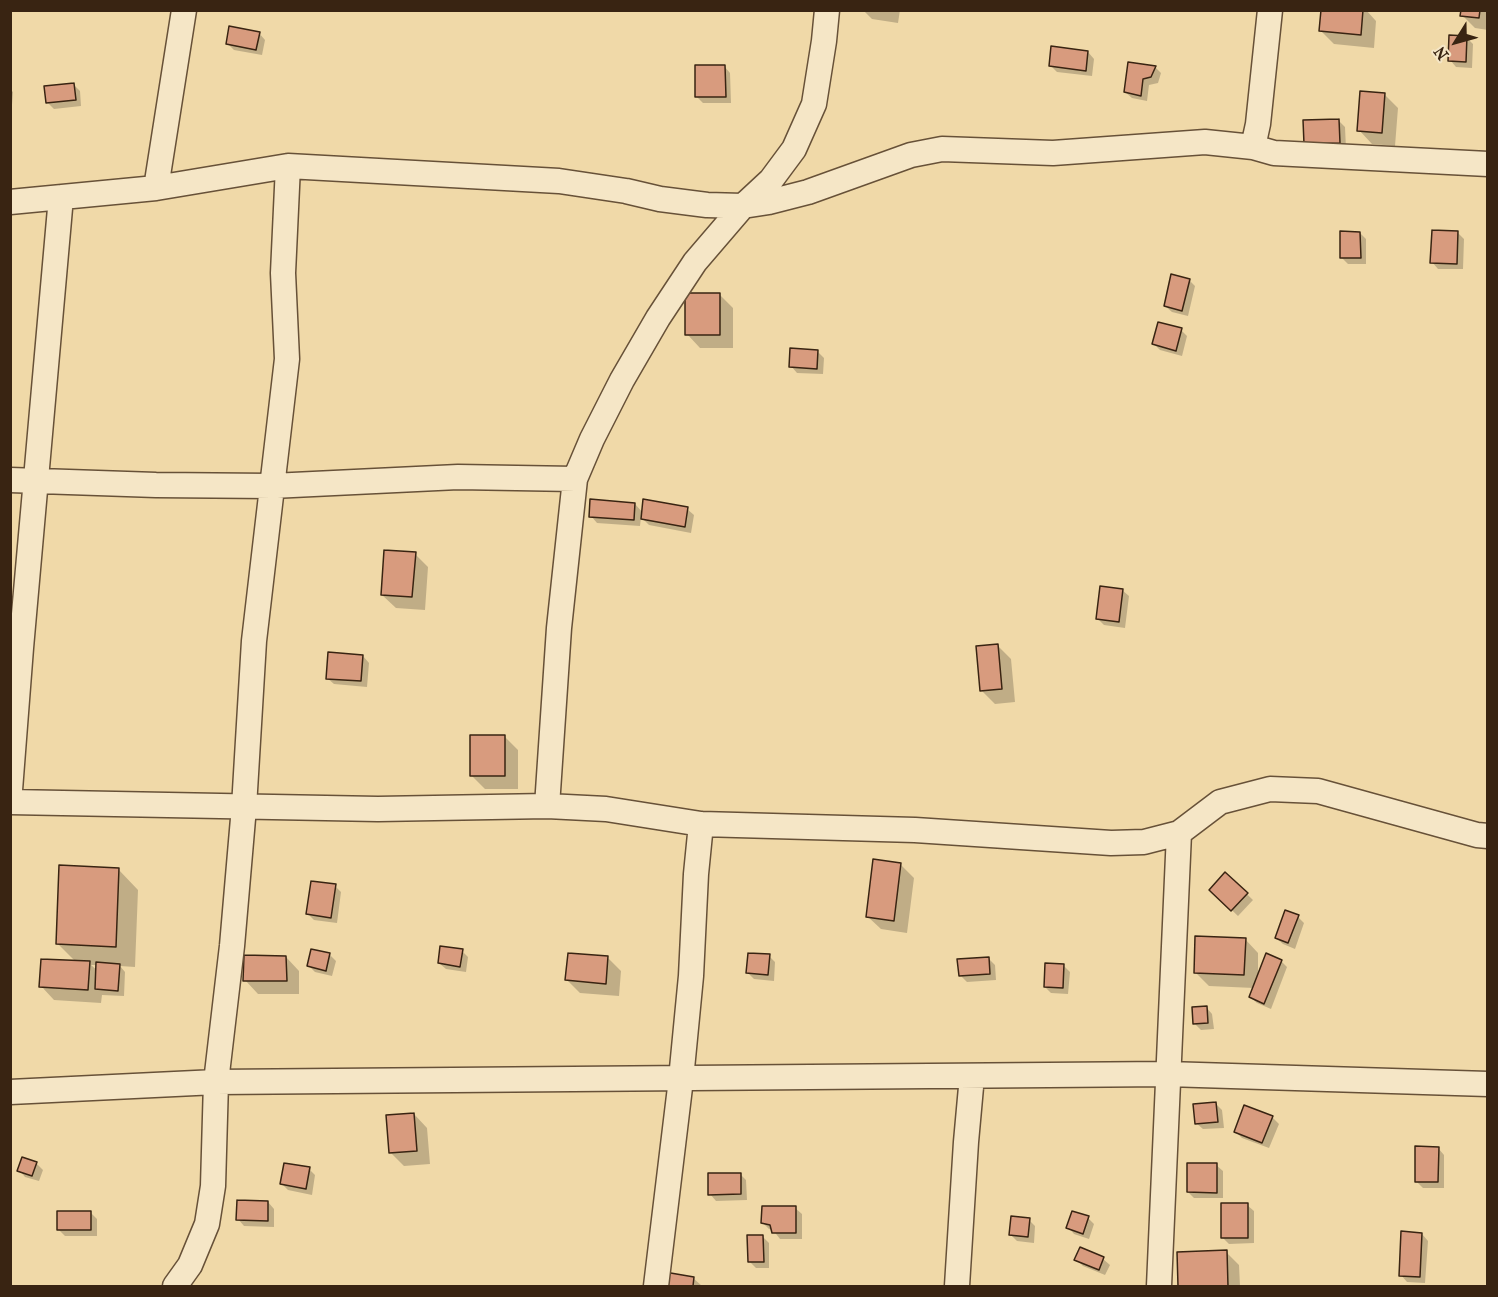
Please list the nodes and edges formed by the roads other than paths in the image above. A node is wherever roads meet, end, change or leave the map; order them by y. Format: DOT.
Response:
graph roads {
  1 [pos="184,10"];
  2 [pos="827,10"];
  3 [pos="1270,10"];
  4 [pos="1253,147"];
  5 [pos="1488,164"];
  6 [pos="288,166"];
  7 [pos="156,188"];
  8 [pos="61,197"];
  9 [pos="10,202"];
  10 [pos="743,206"];
  11 [pos="575,479"];
  12 [pos="10,480"];
  13 [pos="36,481"];
  14 [pos="272,486"];
  15 [pos="10,790"];
  16 [pos="10,802"];
  17 [pos="547,806"];
  18 [pos="244,807"];
  19 [pos="701,824"];
  20 [pos="1179,833"];
  21 [pos="1488,836"];
  22 [pos="1167,1074"];
  23 [pos="972,1076"];
  24 [pos="681,1079"];
  25 [pos="216,1082"];
  26 [pos="1488,1084"];
  27 [pos="10,1092"];
  28 [pos="175,1287"];
  29 [pos="656,1287"];
  30 [pos="957,1287"];
  31 [pos="1159,1287"];
  1 -- 7 [label="street"];
  2 -- 10 [label="street"];
  3 -- 4 [label="street"];
  4 -- 5 [label="street"];
  4 -- 10 [label="street"];
  6 -- 7 [label="street"];
  6 -- 10 [label="street"];
  6 -- 14 [label="street"];
  7 -- 8 [label="street"];
  8 -- 9 [label="street"];
  8 -- 13 [label="street"];
  10 -- 11 [label="street"];
  11 -- 14 [label="street"];
  11 -- 17 [label="street"];
  12 -- 13 [label="street"];
  13 -- 14 [label="street"];
  13 -- 15 [label="street"];
  14 -- 18 [label="street"];
  16 -- 18 [label="street"];
  17 -- 18 [label="street"];
  17 -- 19 [label="street"];
  18 -- 25 [label="street"];
  19 -- 20 [label="street"];
  19 -- 24 [label="street"];
  20 -- 21 [label="street"];
  20 -- 22 [label="street"];
  22 -- 23 [label="street"];
  22 -- 26 [label="street"];
  22 -- 31 [label="street"];
  23 -- 24 [label="street"];
  23 -- 30 [label="street"];
  24 -- 25 [label="street"];
  24 -- 29 [label="street"];
  25 -- 27 [label="street"];
  25 -- 28 [label="street"];
}
